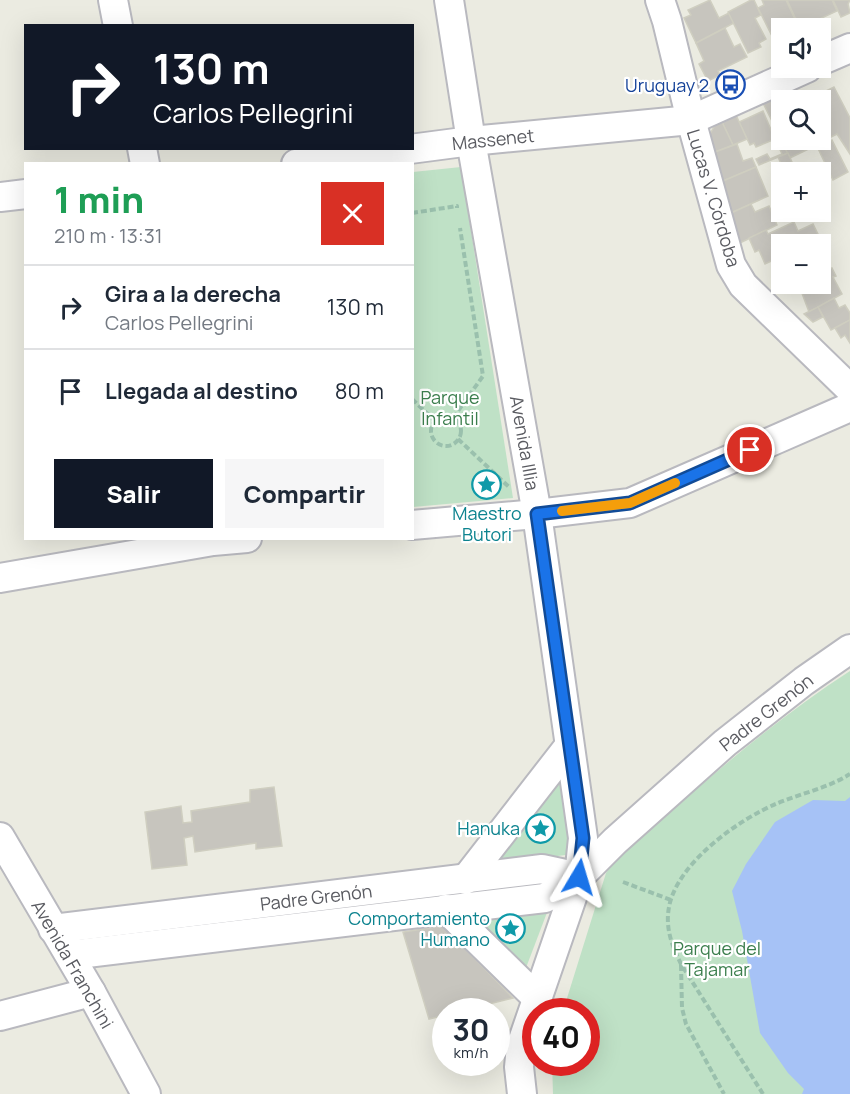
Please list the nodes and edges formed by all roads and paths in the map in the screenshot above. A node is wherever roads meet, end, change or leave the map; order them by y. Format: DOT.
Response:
graph roads {
  1 [pos="113,0"];
  2 [pos="449,0"];
  3 [pos="660,0"];
  4 [pos="118,24"];
  5 [pos="850,48"];
  6 [pos="831,57"];
  7 [pos="785,78"];
  8 [pos="691,120"];
  9 [pos="471,141"];
  10 [pos="414,148"];
  11 [pos="403,150"];
  12 [pos="311,162"];
  13 [pos="24,194"];
  14 [pos="0,196"];
  15 [pos="414,213"];
  16 [pos="850,389"];
  17 [pos="414,401"];
  18 [pos="850,407"];
  19 [pos="453,418"];
  20 [pos="435,421"];
  21 [pos="458,439"];
  22 [pos="537,514"];
  23 [pos="414,525"];
  24 [pos="212,540"];
  25 [pos="0,578"];
  26 [pos="850,649"];
  27 [pos="569,746"];
  28 [pos="850,774"];
  29 [pos="0,837"];
  30 [pos="579,877"];
  31 [pos="465,880"];
  32 [pos="623,882"];
  33 [pos="671,900"];
  34 [pos="446,909"];
  35 [pos="53,929"];
  36 [pos="70,955"];
  37 [pos="681,964"];
  38 [pos="91,992"];
  39 [pos="537,998"];
  40 [pos="0,1016"];
  41 [pos="522,1043"];
  42 [pos="145,1093"];
  43 [pos="522,1094"];
  44 [pos="724,1094"];
  45 [pos="763,1094"];
  1 -- 4 [label="street"];
  2 -- 9 [label="street, Avenida Illia"];
  3 -- 8 [label="street, Lucas V. Córdoba"];
  5 -- 6 [label="street"];
  7 -- 8 [label="street, Massenet"];
  8 -- 9 [label="street, Massenet"];
  8 -- 16 [label="street, Lucas V. Córdoba"];
  9 -- 10 [label="street, Massenet"];
  9 -- 22 [label="street, Avenida Illia"];
  11 -- 12 [label="street, Massenet"];
  13 -- 14 [label="street"];
  15 -- 19 [label="path"];
  17 -- 20 [label="path"];
  18 -- 22 [label="street"];
  19 -- 20 [label="path"];
  19 -- 21 [label="path"];
  20 -- 21 [label="path"];
  21 -- 22 [label="path"];
  22 -- 23 [label="street"];
  22 -- 27 [label="street, Avenida Illia"];
  24 -- 25 [label="street"];
  26 -- 30 [label="street, Padre Grenón"];
  27 -- 30 [label="street, Avenida Illia"];
  27 -- 31 [label="street"];
  28 -- 33 [label="path"];
  29 -- 35 [label="street, Avenida Franchini"];
  30 -- 31 [label="street, Padre Grenón"];
  30 -- 34 [label="street, Padre Grenón"];
  30 -- 39 [label="street, Avenida Illia"];
  31 -- 35 [label="street, Padre Grenón"];
  32 -- 33 [label="path"];
  33 -- 37 [label="path"];
  34 -- 36 [label="street, Padre Grenón"];
  34 -- 39 [label="street"];
  35 -- 36 [label="street, Avenida Franchini"];
  36 -- 38 [label="street, Avenida Franchini"];
  37 -- 44 [label="path"];
  37 -- 45 [label="path"];
  38 -- 40 [label="street"];
  38 -- 42 [label="street, Avenida Franchini"];
  41 -- 43 [label="street, Avenida Illia"];
}
